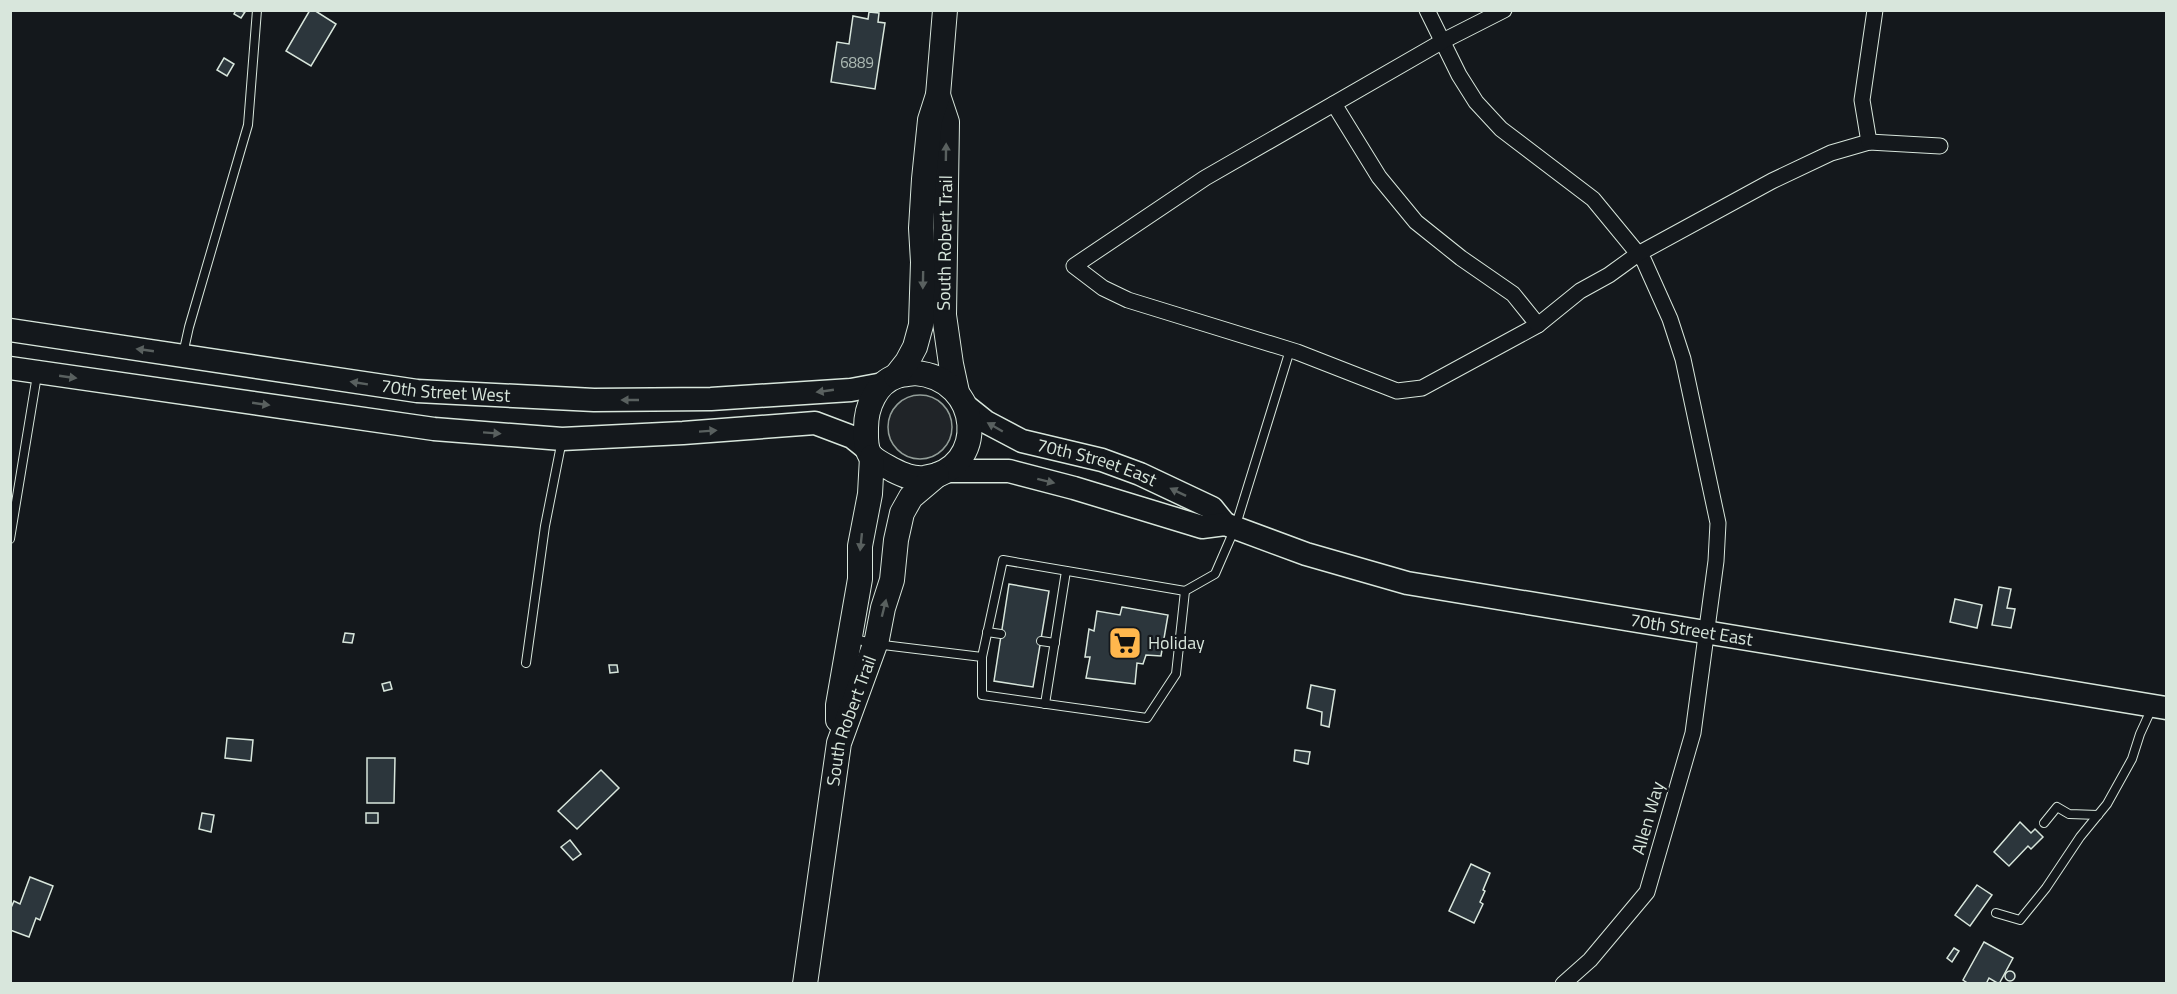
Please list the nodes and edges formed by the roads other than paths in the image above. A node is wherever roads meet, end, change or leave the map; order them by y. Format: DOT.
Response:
graph roads {
  1 [pos="257,10"];
  2 [pos="945,10"];
  3 [pos="1427,10"];
  4 [pos="1504,10"];
  5 [pos="1875,10"];
  6 [pos="1443,42"];
  7 [pos="938,95"];
  8 [pos="1334,104"];
  9 [pos="1869,142"];
  10 [pos="1940,147"];
  11 [pos="1638,254"];
  12 [pos="1538,325"];
  13 [pos="10,330"];
  14 [pos="1290,350"];
  15 [pos="183,356"];
  16 [pos="10,368"];
  17 [pos="37,372"];
  18 [pos="889,380"];
  19 [pos="962,399"];
  20 [pos="562,439"];
  21 [pos="869,453"];
  22 [pos="942,473"];
  23 [pos="1230,526"];
  24 [pos="10,539"];
  25 [pos="1066,571"];
  26 [pos="1185,591"];
  27 [pos="987,632"];
  28 [pos="1708,632"];
  29 [pos="1001,634"];
  30 [pos="850,638"];
  31 [pos="1041,641"];
  32 [pos="1054,643"];
  33 [pos="875,644"];
  34 [pos="982,657"];
  35 [pos="526,663"];
  36 [pos="1045,704"];
  37 [pos="2160,707"];
  38 [pos="838,743"];
  39 [pos="2098,815"];
  40 [pos="2044,824"];
  41 [pos="1996,913"];
  42 [pos="805,984"];
  43 [pos="1563,984"];
  1 -- 15 [label="lane"];
  2 -- 7 [label="main road, South Robert Trail"];
  3 -- 6 [label="street, Allen Way"];
  4 -- 6 [label="street"];
  5 -- 9 [label="street"];
  6 -- 8 [label="street"];
  6 -- 11 [label="street, Allen Way"];
  7 -- 18 [label="main road, South Robert Trail, one-way"];
  19 -- 7 [label="main road, South Robert Trail, one-way"];
  8 -- 12 [label="street"];
  8 -- 14 [label="street"];
  9 -- 10 [label="street"];
  9 -- 11 [label="street"];
  11 -- 12 [label="street"];
  11 -- 28 [label="street, Allen Way"];
  12 -- 14 [label="street"];
  15 -- 13 [label="main road, 70th Street West, one-way"];
  14 -- 23 [label="lane"];
  18 -- 15 [label="main road, 70th Street West, one-way"];
  16 -- 17 [label="main road, 70th Street West"];
  17 -- 20 [label="main road, 70th Street West, one-way"];
  17 -- 24 [label="lane"];
  18 -- 19 [label="main road"];
  18 -- 21 [label="main road"];
  19 -- 22 [label="main road"];
  23 -- 19 [label="main road, 70th Street East, one-way"];
  20 -- 21 [label="main road, 70th Street West, one-way"];
  20 -- 35 [label="lane"];
  21 -- 22 [label="main road"];
  21 -- 30 [label="main road, one-way"];
  22 -- 23 [label="main road, 70th Street East, one-way"];
  33 -- 22 [label="main road, South Robert Trail, one-way"];
  23 -- 26 [label="lane"];
  23 -- 28 [label="main road, 70th Street East"];
  25 -- 26 [label="lane"];
  25 -- 27 [label="lane"];
  25 -- 32 [label="lane"];
  26 -- 36 [label="lane"];
  27 -- 29 [label="lane"];
  27 -- 34 [label="lane"];
  28 -- 37 [label="main road, 70th Street East"];
  28 -- 43 [label="street, Allen Way"];
  30 -- 33 [label="lane"];
  30 -- 38 [label="main road"];
  31 -- 32 [label="lane"];
  32 -- 36 [label="lane"];
  33 -- 34 [label="lane"];
  33 -- 38 [label="main road, South Robert Trail"];
  34 -- 36 [label="lane"];
  37 -- 39 [label="lane"];
  38 -- 42 [label="main road, South Robert Trail"];
  39 -- 40 [label="lane"];
  39 -- 41 [label="lane"];
}
